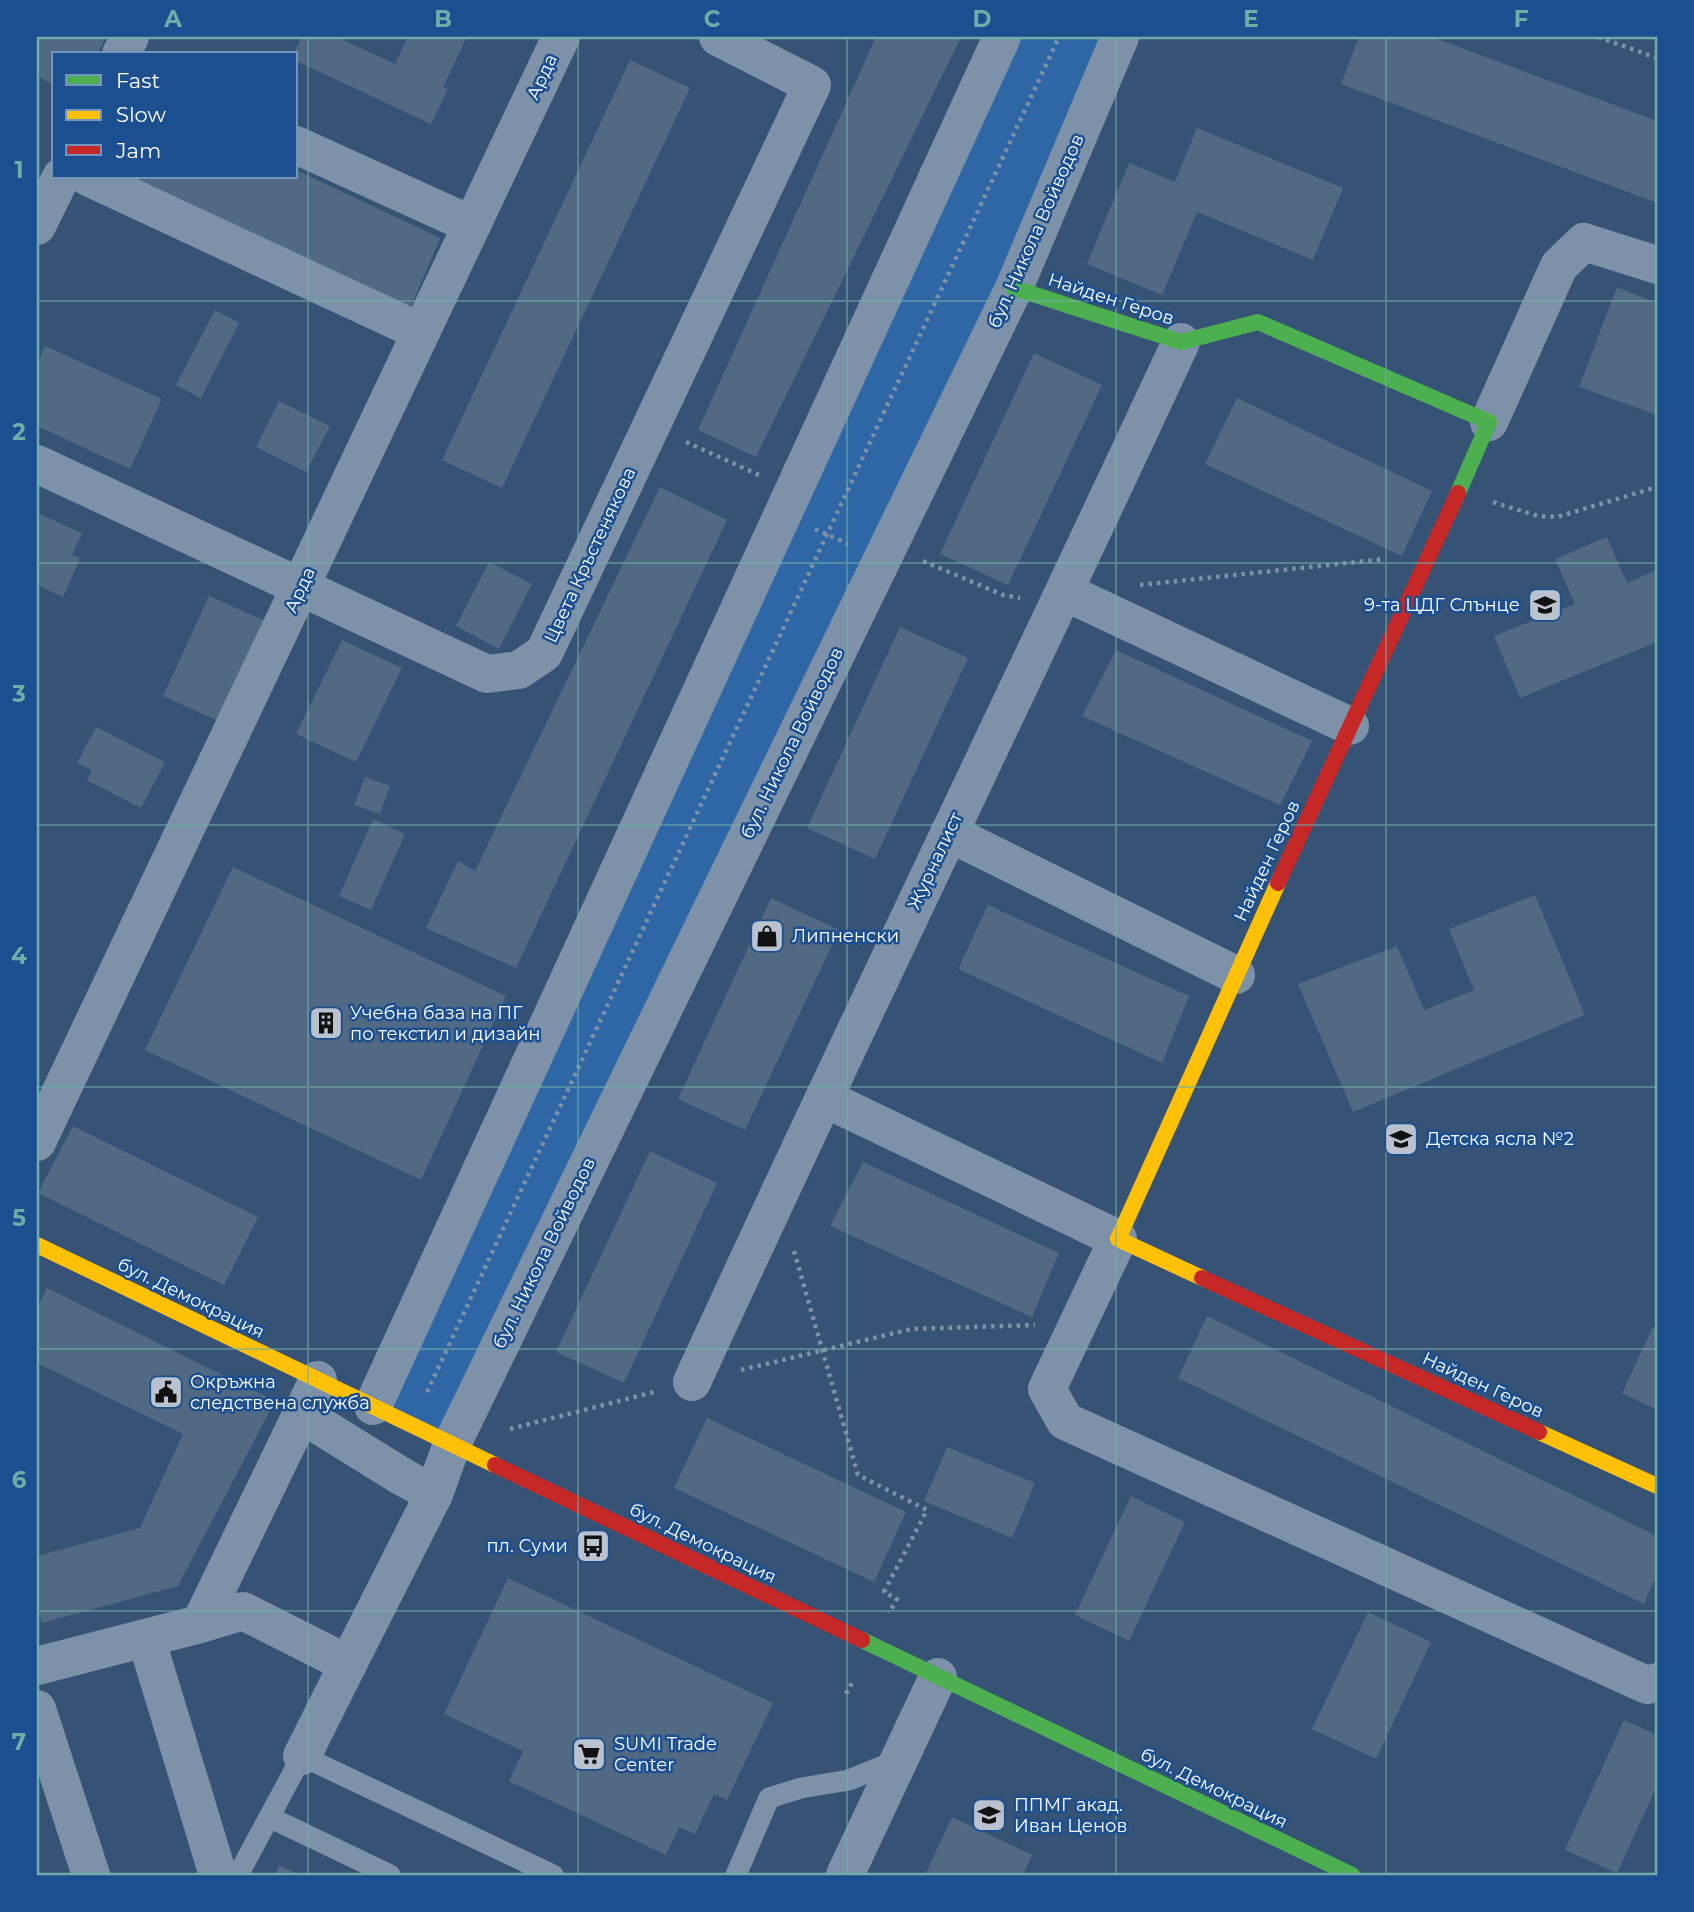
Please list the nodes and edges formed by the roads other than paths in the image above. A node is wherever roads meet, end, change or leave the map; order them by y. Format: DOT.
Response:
graph roads {
  1 [pos="561,37"];
  2 [pos="718,37"];
  3 [pos="1002,37"];
  4 [pos="1120,37"];
  5 [pos="298,146"];
  6 [pos="61,178"];
  7 [pos="91,178"];
  8 [pos="472,225"];
  9 [pos="37,226"];
  10 [pos="1657,265"];
  11 [pos="1014,288"];
  12 [pos="421,332"];
  13 [pos="1181,342"];
  14 [pos="1489,422"];
  15 [pos="37,464"];
  16 [pos="302,586"];
  17 [pos="1065,593"];
  18 [pos="1350,726"];
  19 [pos="949,833"];
  20 [pos="1236,975"];
  21 [pos="824,1098"];
  22 [pos="37,1142"];
  23 [pos="1118,1239"];
  24 [pos="37,1245"];
  25 [pos="318,1380"];
  26 [pos="692,1382"];
  27 [pos="373,1406"];
  28 [pos="301,1414"];
  29 [pos="452,1444"];
  30 [pos="1657,1486"];
  31 [pos="434,1494"];
  32 [pos="200,1624"];
  33 [pos="146,1638"];
  34 [pos="348,1664"];
  35 [pos="37,1666"];
  36 [pos="938,1677"];
  37 [pos="1657,1682"];
  38 [pos="37,1709"];
  39 [pos="302,1756"];
  40 [pos="900,1759"];
  41 [pos="269,1817"];
  42 [pos="91,1875"];
  43 [pos="218,1875"];
  44 [pos="238,1875"];
  45 [pos="390,1875"];
  46 [pos="553,1875"];
  47 [pos="736,1875"];
  48 [pos="845,1875"];
  49 [pos="1352,1875"];
  1 -- 8 [label="street, Арда"];
  2 -- 16 [label="street, Цвета Кръстенякова"];
  3 -- 27 [label="street"];
  4 -- 11 [label="street, бул. Никола Войводов"];
  5 -- 8 [label="street"];
  6 -- 9 [label="street"];
  7 -- 12 [label="street"];
  8 -- 12 [label="street, Арда"];
  10 -- 14 [label="street"];
  11 -- 13 [label="street, Найден Геров"];
  11 -- 29 [label="street, бул. Никола Войводов"];
  12 -- 16 [label="street, Арда"];
  13 -- 14 [label="street, Найден Геров"];
  13 -- 17 [label="street, Журналист"];
  14 -- 18 [label="street, Найден Геров"];
  15 -- 16 [label="street, Цвета Кръстенякова"];
  16 -- 22 [label="street, Арда"];
  17 -- 18 [label="street"];
  17 -- 19 [label="street, Журналист"];
  18 -- 20 [label="street, Найден Геров"];
  19 -- 20 [label="street"];
  19 -- 21 [label="street, Журналист"];
  20 -- 23 [label="street, Найден Геров"];
  21 -- 23 [label="street"];
  21 -- 26 [label="street, Журналист"];
  23 -- 30 [label="street, Найден Геров"];
  23 -- 37 [label="street"];
  24 -- 25 [label="street, бул. Демокрация"];
  25 -- 27 [label="street, бул. Демокрация"];
  25 -- 28 [label="street"];
  27 -- 29 [label="street, бул. Демокрация"];
  28 -- 31 [label="street"];
  28 -- 32 [label="street"];
  29 -- 31 [label="street, бул. Никола Войводов"];
  29 -- 36 [label="street, бул. Демокрация"];
  31 -- 34 [label="street, бул. Никола Войводов"];
  32 -- 33 [label="street"];
  32 -- 34 [label="street"];
  33 -- 35 [label="street"];
  33 -- 43 [label="street"];
  34 -- 39 [label="street, бул. Никола Войводов"];
  36 -- 40 [label="street"];
  36 -- 49 [label="street, бул. Демокрация"];
  38 -- 42 [label="street"];
  39 -- 41 [label="lane"];
  39 -- 46 [label="lane"];
  40 -- 47 [label="lane"];
  40 -- 48 [label="street"];
  41 -- 44 [label="lane"];
  41 -- 45 [label="lane"];
}
